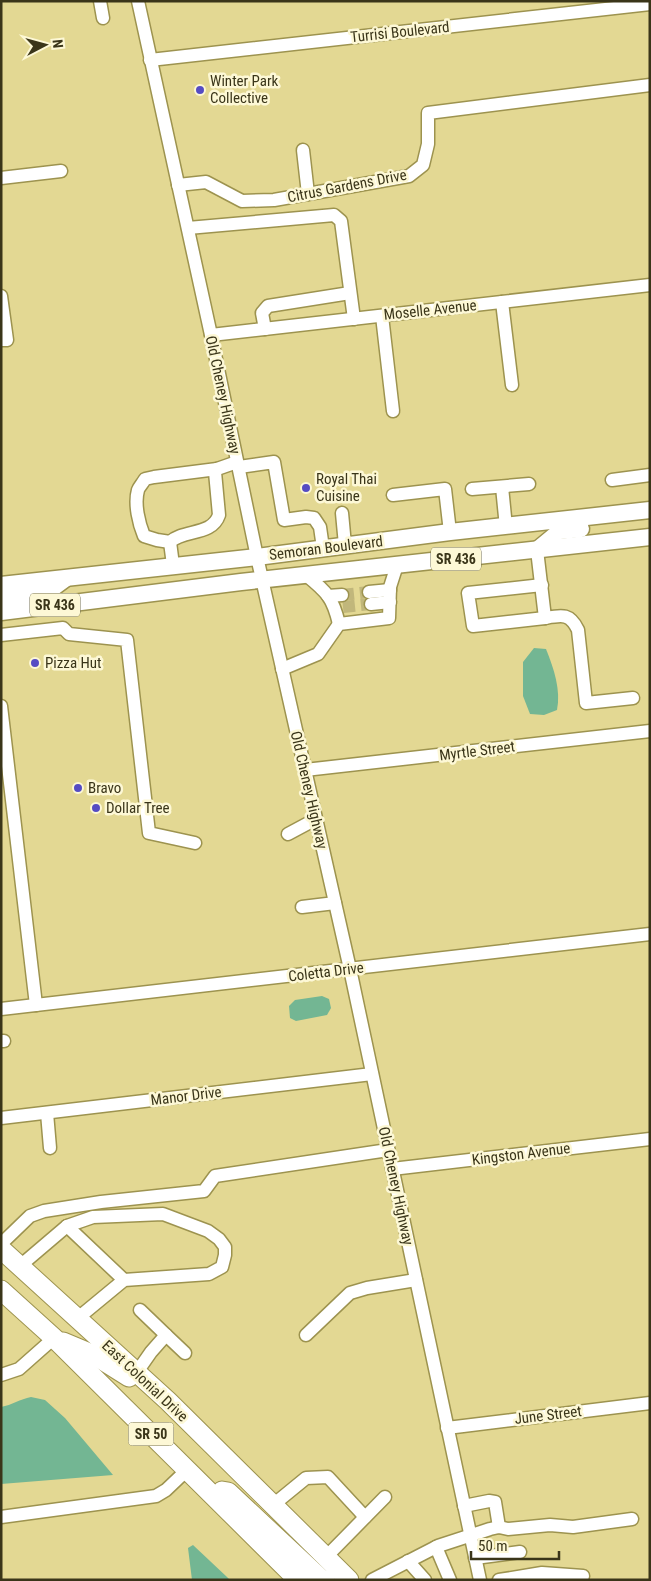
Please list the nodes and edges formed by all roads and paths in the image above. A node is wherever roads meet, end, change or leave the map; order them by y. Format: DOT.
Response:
graph roads {
  1 [pos="100,1"];
  2 [pos="138,1"];
  3 [pos="650,4"];
  4 [pos="103,18"];
  5 [pos="150,60"];
  6 [pos="650,85"];
  7 [pos="303,150"];
  8 [pos="61,171"];
  9 [pos="1,178"];
  10 [pos="178,185"];
  11 [pos="308,194"];
  12 [pos="188,228"];
  13 [pos="650,285"];
  14 [pos="350,293"];
  15 [pos="1,296"];
  16 [pos="502,302"];
  17 [pos="382,316"];
  18 [pos="354,319"];
  19 [pos="265,329"];
  20 [pos="211,335"];
  21 [pos="4,340"];
  22 [pos="512,385"];
  23 [pos="393,411"];
  24 [pos="238,465"];
  25 [pos="217,469"];
  26 [pos="650,476"];
  27 [pos="612,480"];
  28 [pos="528,484"];
  29 [pos="502,487"];
  30 [pos="472,489"];
  31 [pos="393,495"];
  32 [pos="650,510"];
  33 [pos="342,513"];
  34 [pos="650,520"];
  35 [pos="506,527"];
  36 [pos="450,532"];
  37 [pos="650,537"];
  38 [pos="170,542"];
  39 [pos="345,545"];
  40 [pos="323,548"];
  41 [pos="537,550"];
  42 [pos="257,557"];
  43 [pos="173,565"];
  44 [pos="397,565"];
  45 [pos="306,575"];
  46 [pos="67,578"];
  47 [pos="262,580"];
  48 [pos="1,585"];
  49 [pos="542,585"];
  50 [pos="390,596"];
  51 [pos="1,598"];
  52 [pos="370,598"];
  53 [pos="1,612"];
  54 [pos="546,618"];
  55 [pos="339,624"];
  56 [pos="1,635"];
  57 [pos="282,669"];
  58 [pos="633,698"];
  59 [pos="1,706"];
  60 [pos="650,731"];
  61 [pos="305,770"];
  62 [pos="316,819"];
  63 [pos="288,834"];
  64 [pos="195,842"];
  65 [pos="335,903"];
  66 [pos="302,907"];
  67 [pos="650,934"];
  68 [pos="350,969"];
  69 [pos="36,1005"];
  70 [pos="1,1009"];
  71 [pos="372,1074"];
  72 [pos="46,1113"];
  73 [pos="1,1118"];
  74 [pos="650,1139"];
  75 [pos="50,1148"];
  76 [pos="388,1150"];
  77 [pos="392,1169"];
  78 [pos="67,1226"];
  79 [pos="1,1244"];
  80 [pos="1,1249"];
  81 [pos="20,1266"];
  82 [pos="124,1280"];
  83 [pos="416,1280"];
  84 [pos="1,1290"];
  85 [pos="140,1310"];
  86 [pos="78,1318"];
  87 [pos="166,1335"];
  88 [pos="306,1335"];
  89 [pos="54,1338"];
  90 [pos="185,1353"];
  91 [pos="136,1372"];
  92 [pos="1,1375"];
  93 [pos="168,1401"];
  94 [pos="650,1403"];
  95 [pos="447,1428"];
  96 [pos="187,1470"];
  97 [pos="211,1493"];
  98 [pos="385,1497"];
  99 [pos="273,1505"];
  100 [pos="464,1506"];
  101 [pos="1,1517"];
  102 [pos="365,1517"];
  103 [pos="632,1519"];
  104 [pos="499,1527"];
  105 [pos="470,1535"];
  106 [pos="436,1547"];
  107 [pos="520,1552"];
  108 [pos="326,1557"];
  109 [pos="475,1558"];
  110 [pos="408,1560"];
  111 [pos="583,1576"];
  112 [pos="298,1580"];
  113 [pos="325,1580"];
  114 [pos="349,1580"];
  115 [pos="372,1580"];
  116 [pos="425,1580"];
  117 [pos="450,1580"];
  118 [pos="480,1580"];
  119 [pos="499,1580"];
  1 -- 4 [label="street"];
  2 -- 5 [label="street, Old Cheney Highway"];
  3 -- 5 [label="street, Turrisi Boulevard"];
  5 -- 10 [label="street, Old Cheney Highway"];
  6 -- 11 [label="street, Citrus Gardens Drive"];
  7 -- 11 [label="street"];
  8 -- 9 [label="street"];
  10 -- 11 [label="street, Citrus Gardens Drive"];
  10 -- 12 [label="street, Old Cheney Highway"];
  12 -- 14 [label="street"];
  12 -- 20 [label="street, Old Cheney Highway"];
  13 -- 16 [label="street, Moselle Avenue"];
  14 -- 18 [label="street"];
  14 -- 19 [label="street"];
  15 -- 21 [label="street"];
  16 -- 17 [label="street, Moselle Avenue"];
  16 -- 22 [label="street"];
  17 -- 18 [label="street, Moselle Avenue"];
  17 -- 23 [label="street"];
  18 -- 19 [label="street, Moselle Avenue"];
  19 -- 20 [label="street, Moselle Avenue"];
  20 -- 24 [label="street, Old Cheney Highway"];
  24 -- 25 [label="street"];
  24 -- 40 [label="street"];
  24 -- 42 [label="street, Old Cheney Highway"];
  25 -- 38 [label="street"];
  25 -- 38 [label="street"];
  26 -- 27 [label="street"];
  28 -- 29 [label="street"];
  29 -- 30 [label="street"];
  29 -- 35 [label="street"];
  31 -- 36 [label="street"];
  32 -- 35 [label="main road, Semoran Boulevard / SR 436"];
  33 -- 39 [label="street"];
  34 -- 41 [label="main road"];
  35 -- 36 [label="main road, Semoran Boulevard / SR 436"];
  36 -- 39 [label="main road, Semoran Boulevard / SR 436"];
  37 -- 41 [label="main road, Semoran Boulevard / SR 436"];
  38 -- 43 [label="street"];
  39 -- 40 [label="main road, Semoran Boulevard / SR 436"];
  40 -- 42 [label="main road, Semoran Boulevard / SR 436"];
  41 -- 44 [label="main road, Semoran Boulevard / SR 436"];
  41 -- 49 [label="street"];
  42 -- 43 [label="main road, Semoran Boulevard / SR 436"];
  42 -- 47 [label="street, Old Cheney Highway"];
  43 -- 46 [label="main road, Semoran Boulevard / SR 436"];
  44 -- 45 [label="main road, Semoran Boulevard / SR 436"];
  44 -- 50 [label="street"];
  45 -- 47 [label="main road, Semoran Boulevard / SR 436"];
  45 -- 55 [label="street"];
  46 -- 48 [label="main road, Semoran Boulevard / SR 436"];
  46 -- 51 [label="main road"];
  47 -- 53 [label="main road, Semoran Boulevard / SR 436"];
  47 -- 57 [label="street, Old Cheney Highway"];
  49 -- 54 [label="street"];
  49 -- 54 [label="street"];
  50 -- 52 [label="street"];
  50 -- 55 [label="street"];
  54 -- 58 [label="street"];
  55 -- 57 [label="street"];
  56 -- 64 [label="street"];
  57 -- 61 [label="street, Old Cheney Highway"];
  59 -- 69 [label="street"];
  60 -- 61 [label="street, Myrtle Street"];
  61 -- 62 [label="street, Old Cheney Highway"];
  62 -- 63 [label="street"];
  62 -- 65 [label="street, Old Cheney Highway"];
  65 -- 66 [label="street"];
  65 -- 68 [label="street, Old Cheney Highway"];
  67 -- 68 [label="street, Coletta Drive"];
  68 -- 69 [label="street, Coletta Drive"];
  68 -- 71 [label="street, Old Cheney Highway"];
  69 -- 70 [label="street, Coletta Drive"];
  71 -- 72 [label="street, Manor Drive"];
  71 -- 76 [label="street, Old Cheney Highway"];
  72 -- 73 [label="street, Manor Drive"];
  72 -- 75 [label="street"];
  74 -- 77 [label="street, Kingston Avenue"];
  76 -- 77 [label="street, Old Cheney Highway"];
  76 -- 79 [label="street"];
  77 -- 83 [label="street, Old Cheney Highway"];
  78 -- 81 [label="street"];
  78 -- 82 [label="street"];
  78 -- 82 [label="street"];
  80 -- 81 [label="highway, East Colonial Drive / SR 50"];
  81 -- 86 [label="highway, East Colonial Drive / SR 50"];
  82 -- 86 [label="street"];
  83 -- 88 [label="street"];
  83 -- 95 [label="street, Old Cheney Highway"];
  84 -- 89 [label="highway, SR 50"];
  85 -- 87 [label="street"];
  86 -- 91 [label="highway, East Colonial Drive / SR 50"];
  87 -- 90 [label="street"];
  87 -- 91 [label="street"];
  89 -- 92 [label="street"];
  89 -- 93 [label="highway"];
  89 -- 96 [label="highway, SR 50"];
  91 -- 93 [label="highway, East Colonial Drive / SR 50"];
  93 -- 99 [label="highway, East Colonial Drive / SR 50"];
  94 -- 95 [label="street, June Street"];
  95 -- 100 [label="street, Old Cheney Highway"];
  96 -- 97 [label="highway, SR 50"];
  96 -- 101 [label="street"];
  97 -- 112 [label="highway, SR 50"];
  97 -- 113 [label="highway"];
  98 -- 102 [label="street"];
  99 -- 102 [label="street"];
  99 -- 108 [label="highway, East Colonial Drive / SR 50"];
  100 -- 104 [label="street"];
  100 -- 105 [label="street, Old Cheney Highway"];
  102 -- 108 [label="street"];
  103 -- 104 [label="street"];
  104 -- 105 [label="street"];
  105 -- 106 [label="street"];
  105 -- 109 [label="street, Old Cheney Highway"];
  106 -- 110 [label="street"];
  106 -- 117 [label="street"];
  107 -- 109 [label="street"];
  108 -- 114 [label="highway, East Colonial Drive / SR 50"];
  109 -- 118 [label="street, Old Cheney Highway"];
  110 -- 115 [label="street"];
  110 -- 116 [label="street"];
  111 -- 119 [label="street"];
}
